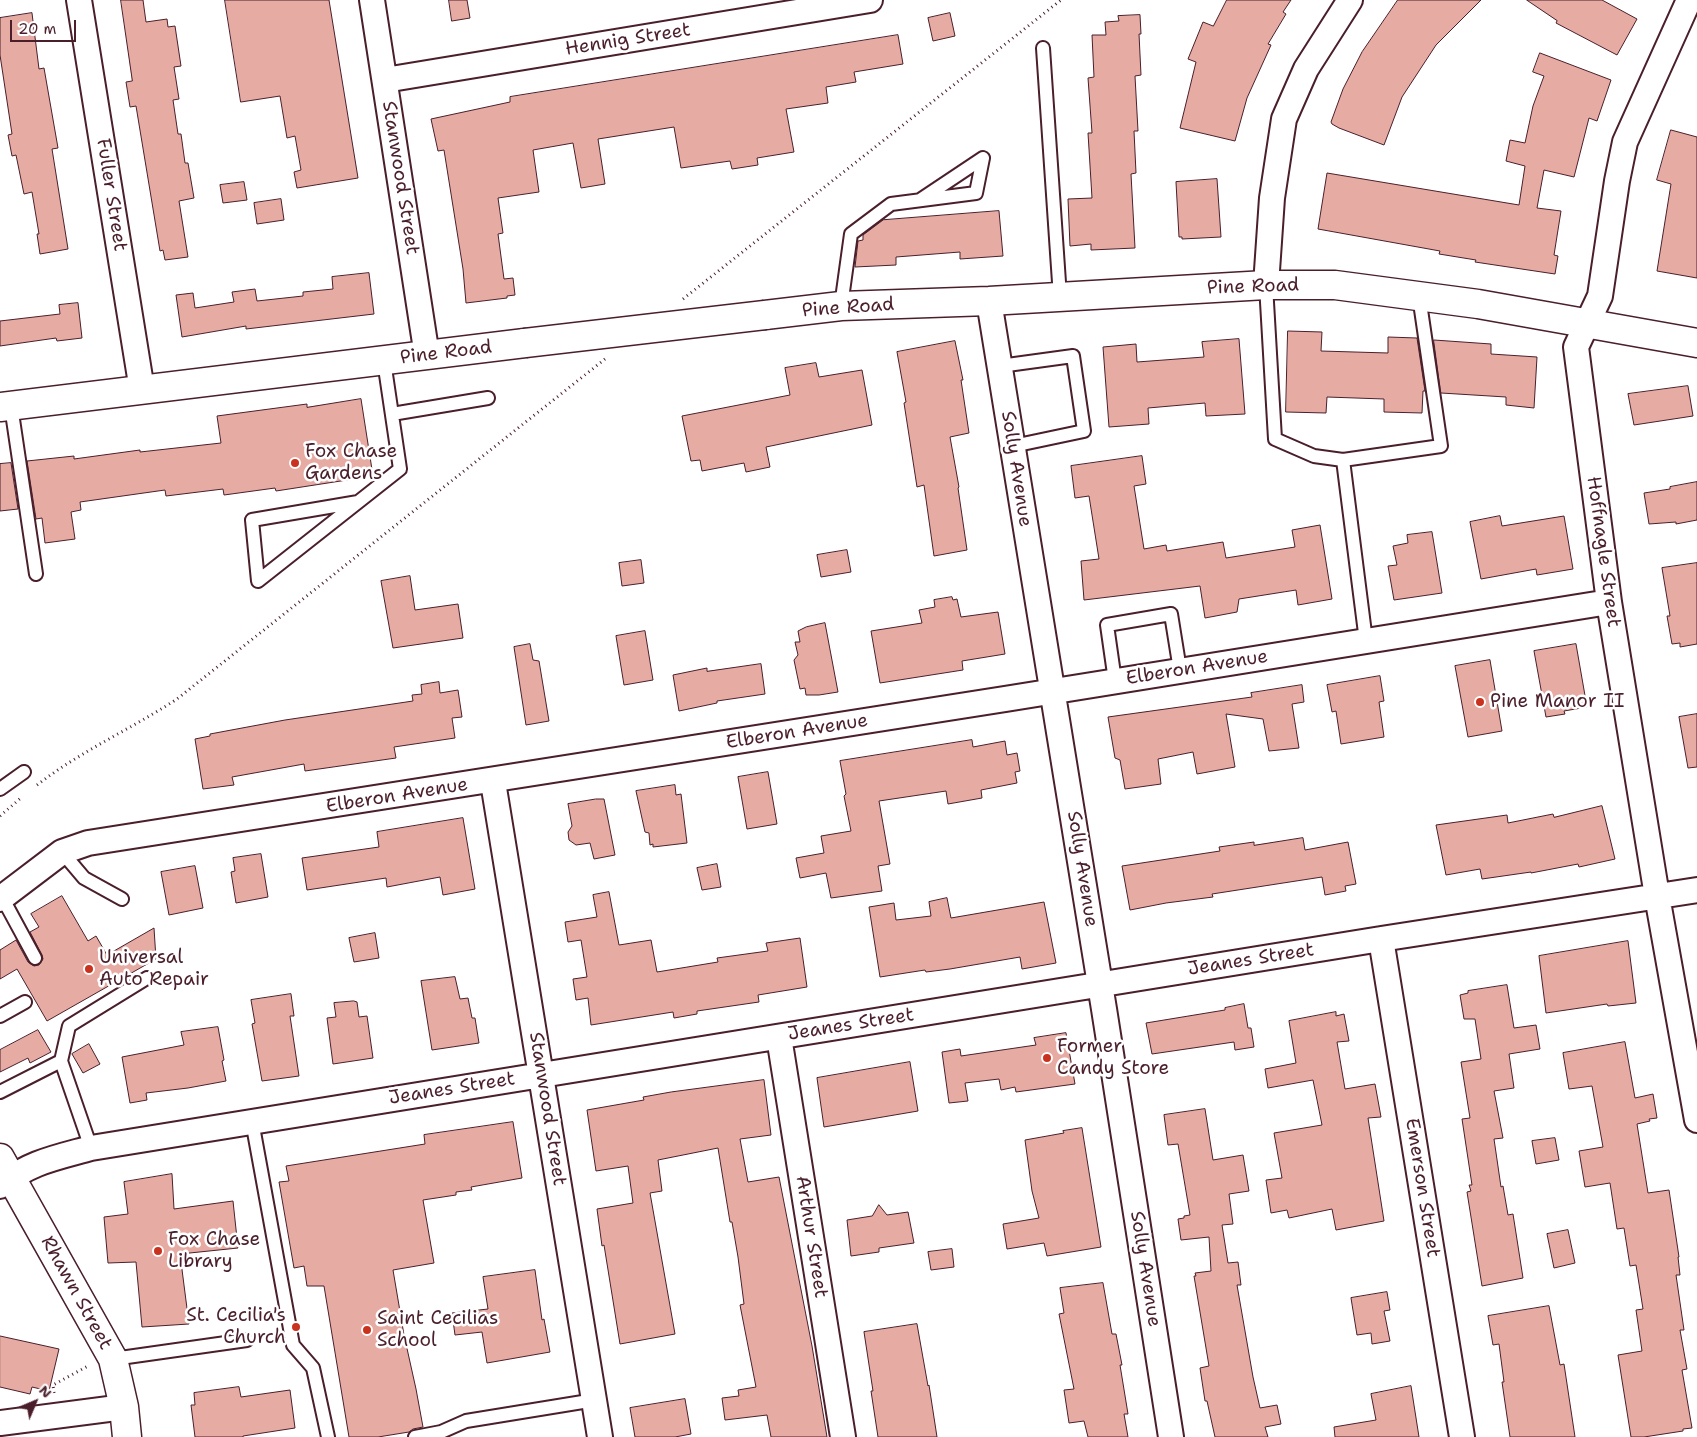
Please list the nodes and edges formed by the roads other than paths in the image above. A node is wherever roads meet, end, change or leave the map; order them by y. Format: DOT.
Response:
graph roads {
  1 [pos="79,0"];
  2 [pos="372,0"];
  3 [pos="870,0"];
  4 [pos="1350,0"];
  5 [pos="1690,0"];
  6 [pos="1042,48"];
  7 [pos="385,80"];
  8 [pos="920,200"];
  9 [pos="1266,285"];
  10 [pos="1419,296"];
  11 [pos="1060,297"];
  12 [pos="989,301"];
  13 [pos="841,306"];
  14 [pos="1587,322"];
  15 [pos="1697,343"];
  16 [pos="427,356"];
  17 [pos="384,361"];
  18 [pos="1000,366"];
  19 [pos="142,390"];
  20 [pos="488,398"];
  21 [pos="5,406"];
  22 [pos="392,414"];
  23 [pos="1012,446"];
  24 [pos="1343,460"];
  25 [pos="358,502"];
  26 [pos="36,574"];
  27 [pos="1609,602"];
  28 [pos="1366,641"];
  29 [pos="1180,670"];
  30 [pos="1115,680"];
  31 [pos="1052,690"];
  32 [pos="24,772"];
  33 [pos="493,782"];
  34 [pos="0,789"];
  35 [pos="62,852"];
  36 [pos="1697,890"];
  37 [pos="1657,896"];
  38 [pos="1,898"];
  39 [pos="122,899"];
  40 [pos="1381,939"];
  41 [pos="35,958"];
  42 [pos="147,978"];
  43 [pos="1100,985"];
  44 [pos="25,1002"];
  45 [pos="0,1016"];
  46 [pos="779,1037"];
  47 [pos="61,1061"];
  48 [pos="542,1075"];
  49 [pos="0,1092"];
  50 [pos="1697,1120"];
  51 [pos="252,1121"];
  52 [pos="91,1148"];
  53 [pos="4,1174"];
  54 [pos="248,1340"];
  55 [pos="113,1359"];
  56 [pos="595,1400"];
  57 [pos="124,1407"];
  58 [pos="0,1423"];
  59 [pos="127,1437"];
  60 [pos="328,1437"];
  61 [pos="415,1437"];
  62 [pos="600,1437"];
  63 [pos="842,1437"];
  64 [pos="1171,1437"];
  65 [pos="1462,1437"];
  1 -- 19 [label="street, Fuller Street"];
  2 -- 7 [label="street, Stanwood Street"];
  3 -- 7 [label="street, Hennig Street"];
  4 -- 9 [label="street"];
  5 -- 14 [label="street, Hoffnagle Street"];
  6 -- 11 [label="lane"];
  7 -- 16 [label="street, Stanwood Street"];
  8 -- 8 [label="lane"];
  8 -- 13 [label="lane"];
  9 -- 10 [label="street, Pine Road"];
  9 -- 11 [label="street, Pine Road"];
  9 -- 24 [label="lane"];
  10 -- 14 [label="street, Pine Road"];
  10 -- 24 [label="lane"];
  11 -- 12 [label="street, Pine Road"];
  12 -- 13 [label="street, Pine Road"];
  12 -- 18 [label="street, Solly Avenue"];
  13 -- 16 [label="street, Pine Road, bridge"];
  14 -- 15 [label="street, Pine Road"];
  14 -- 27 [label="street, Hoffnagle Street"];
  16 -- 17 [label="street, Pine Road"];
  17 -- 19 [label="street, Pine Road"];
  17 -- 22 [label="lane"];
  18 -- 23 [label="street, Solly Avenue"];
  18 -- 23 [label="lane"];
  19 -- 21 [label="street, Pine Road"];
  20 -- 22 [label="lane"];
  21 -- 26 [label="lane"];
  22 -- 25 [label="lane"];
  23 -- 31 [label="street, Solly Avenue"];
  24 -- 28 [label="lane"];
  25 -- 25 [label="lane"];
  27 -- 28 [label="street, Elberon Avenue"];
  27 -- 37 [label="street, Hoffnagle Street"];
  28 -- 29 [label="street, Elberon Avenue"];
  29 -- 30 [label="street, Elberon Avenue"];
  29 -- 30 [label="lane"];
  30 -- 31 [label="street, Elberon Avenue"];
  31 -- 33 [label="street, Elberon Avenue"];
  31 -- 43 [label="street, Solly Avenue"];
  32 -- 34 [label="lane"];
  33 -- 35 [label="street, Elberon Avenue"];
  33 -- 48 [label="street, Stanwood Street"];
  35 -- 38 [label="street, Elberon Avenue"];
  35 -- 39 [label="lane"];
  36 -- 37 [label="street, Jeanes Street"];
  37 -- 40 [label="street, Jeanes Street"];
  37 -- 50 [label="street, Hoffnagle Street"];
  38 -- 41 [label="lane"];
  40 -- 43 [label="street, Jeanes Street"];
  40 -- 65 [label="street, Emerson Street"];
  42 -- 47 [label="lane"];
  43 -- 46 [label="street, Jeanes Street"];
  43 -- 64 [label="street, Solly Avenue"];
  44 -- 45 [label="lane"];
  46 -- 48 [label="street, Jeanes Street"];
  46 -- 63 [label="street, Arthur Street"];
  47 -- 49 [label="lane"];
  47 -- 52 [label="lane"];
  48 -- 51 [label="street, Jeanes Street"];
  48 -- 56 [label="street, Stanwood Street"];
  51 -- 52 [label="street, Jeanes Street"];
  51 -- 60 [label="lane"];
  52 -- 53 [label="street, Jeanes Street"];
  53 -- 55 [label="street, Rhawn Street"];
  54 -- 55 [label="lane"];
  55 -- 57 [label="street, Rhawn Street"];
  56 -- 61 [label="lane"];
  56 -- 62 [label="street, Stanwood Street"];
  57 -- 58 [label="street"];
  57 -- 59 [label="street, Rhawn Street"];
}
